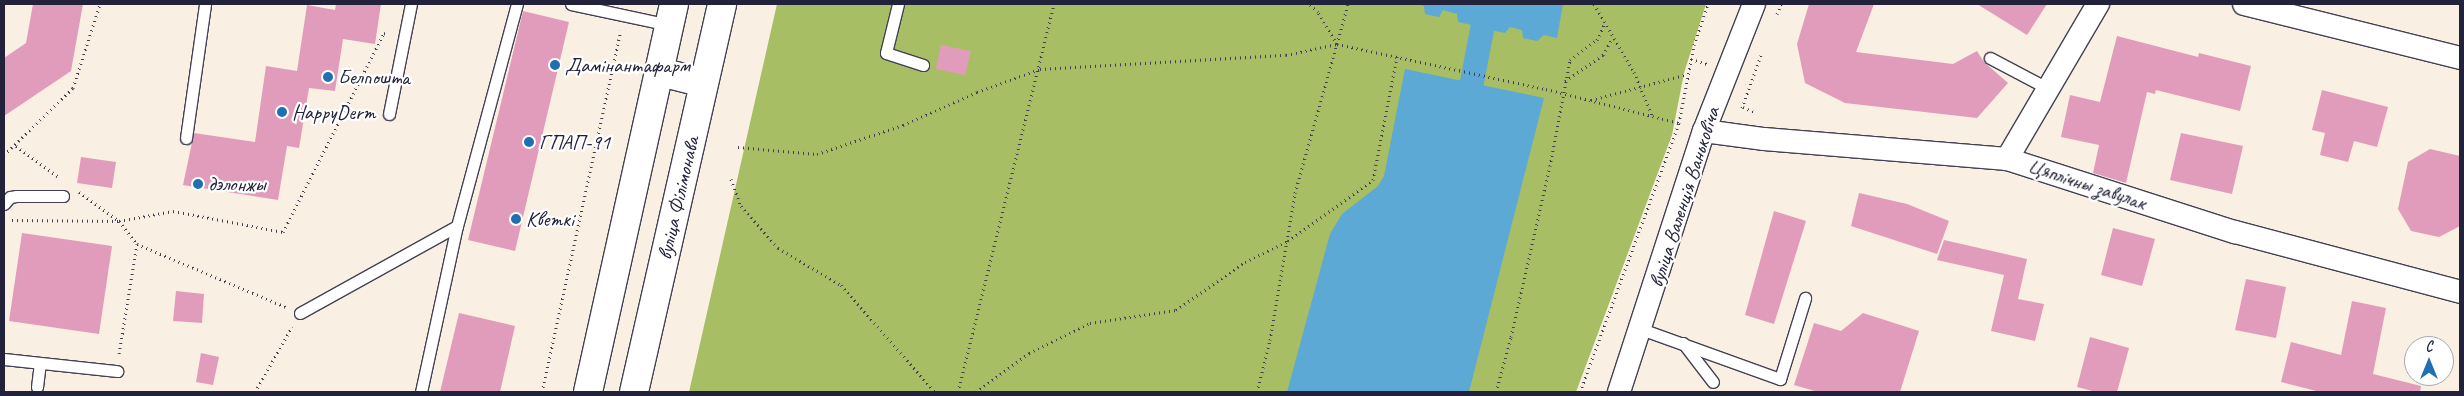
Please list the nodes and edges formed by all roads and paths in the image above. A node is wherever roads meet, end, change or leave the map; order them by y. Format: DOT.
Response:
graph roads {
  1 [pos="100,4"];
  2 [pos="205,4"];
  3 [pos="411,4"];
  4 [pos="516,4"];
  5 [pos="571,4"];
  6 [pos="722,4"];
  7 [pos="898,4"];
  8 [pos="1054,4"];
  9 [pos="1309,4"];
  10 [pos="1348,4"];
  11 [pos="1594,4"];
  12 [pos="1708,4"];
  13 [pos="1754,4"];
  14 [pos="2098,4"];
  15 [pos="2244,4"];
  16 [pos="625,14"];
  17 [pos="672,14"];
  18 [pos="1604,25"];
  19 [pos="404,37"];
  20 [pos="1612,38"];
  21 [pos="1337,44"];
  22 [pos="1397,56"];
  23 [pos="1990,58"];
  24 [pos="2460,58"];
  25 [pos="923,65"];
  26 [pos="1040,69"];
  27 [pos="660,72"];
  28 [pos="1688,74"];
  29 [pos="1564,81"];
  30 [pos="704,83"];
  31 [pos="1640,86"];
  32 [pos="2047,88"];
  33 [pos="1561,93"];
  34 [pos="1590,100"];
  35 [pos="1743,107"];
  36 [pos="389,114"];
  37 [pos="1758,115"];
  38 [pos="1652,116"];
  39 [pos="1678,123"];
  40 [pos="1704,131"];
  41 [pos="186,138"];
  42 [pos="738,147"];
  43 [pos="4,156"];
  44 [pos="2007,159"];
  45 [pos="731,180"];
  46 [pos="63,196"];
  47 [pos="4,204"];
  48 [pos="4,220"];
  49 [pos="119,221"];
  50 [pos="457,226"];
  51 [pos="1288,241"];
  52 [pos="137,244"];
  53 [pos="2460,292"];
  54 [pos="1805,298"];
  55 [pos="300,312"];
  56 [pos="1641,329"];
  57 [pos="1683,343"];
  58 [pos="4,359"];
  59 [pos="40,363"];
  60 [pos="116,371"];
  61 [pos="1713,382"];
  62 [pos="37,387"];
  63 [pos="255,392"];
  64 [pos="421,392"];
  65 [pos="542,392"];
  66 [pos="588,392"];
  67 [pos="634,392"];
  68 [pos="935,392"];
  69 [pos="958,392"];
  70 [pos="976,392"];
  71 [pos="1257,392"];
  72 [pos="1496,392"];
  73 [pos="1580,392"];
  74 [pos="1619,392"];
  1 -- 43 [label="path"];
  2 -- 41 [label="lane"];
  3 -- 19 [label="lane"];
  4 -- 50 [label="lane"];
  5 -- 16 [label="lane"];
  6 -- 30 [label="main road, вуліца Філімонава"];
  7 -- 25 [label="lane"];
  8 -- 26 [label="path"];
  9 -- 21 [label="path"];
  10 -- 21 [label="path"];
  11 -- 18 [label="path"];
  12 -- 28 [label="path"];
  13 -- 40 [label="street, вуліца Валенція Ваньковіча"];
  14 -- 32 [label="street"];
  15 -- 24 [label="street"];
  16 -- 17 [label="lane"];
  16 -- 65 [label="path"];
  17 -- 27 [label="main road"];
  18 -- 20 [label="path"];
  18 -- 29 [label="path"];
  19 -- 36 [label="lane"];
  19 -- 49 [label="path"];
  20 -- 29 [label="path"];
  20 -- 31 [label="path"];
  21 -- 22 [label="path"];
  21 -- 26 [label="path"];
  21 -- 51 [label="path"];
  22 -- 33 [label="path"];
  22 -- 51 [label="path"];
  23 -- 32 [label="lane"];
  26 -- 42 [label="path"];
  26 -- 69 [label="path"];
  27 -- 30 [label="main road"];
  27 -- 66 [label="main road"];
  28 -- 31 [label="path"];
  28 -- 39 [label="path"];
  29 -- 33 [label="path"];
  30 -- 67 [label="main road, вуліца Філімонава"];
  31 -- 34 [label="path"];
  31 -- 38 [label="path"];
  32 -- 44 [label="street"];
  33 -- 34 [label="path"];
  33 -- 72 [label="path"];
  34 -- 38 [label="path"];
  35 -- 37 [label="path"];
  38 -- 39 [label="path"];
  39 -- 73 [label="path"];
  40 -- 44 [label="street, Цяплічны завулак"];
  40 -- 56 [label="street, вуліца Валенція Ваньковіча"];
  44 -- 53 [label="street, Цяплічны завулак"];
  45 -- 68 [label="path"];
  46 -- 47 [label="lane"];
  48 -- 49 [label="path"];
  49 -- 52 [label="path"];
  50 -- 55 [label="lane"];
  50 -- 64 [label="lane"];
  51 -- 70 [label="path"];
  51 -- 71 [label="path"];
  52 -- 55 [label="path"];
  52 -- 60 [label="path"];
  54 -- 57 [label="lane"];
  55 -- 63 [label="path"];
  56 -- 57 [label="lane"];
  56 -- 74 [label="street, вуліца Валенція Ваньковіча"];
  57 -- 61 [label="lane"];
  58 -- 59 [label="lane"];
  59 -- 60 [label="lane"];
  59 -- 62 [label="lane"];
}
